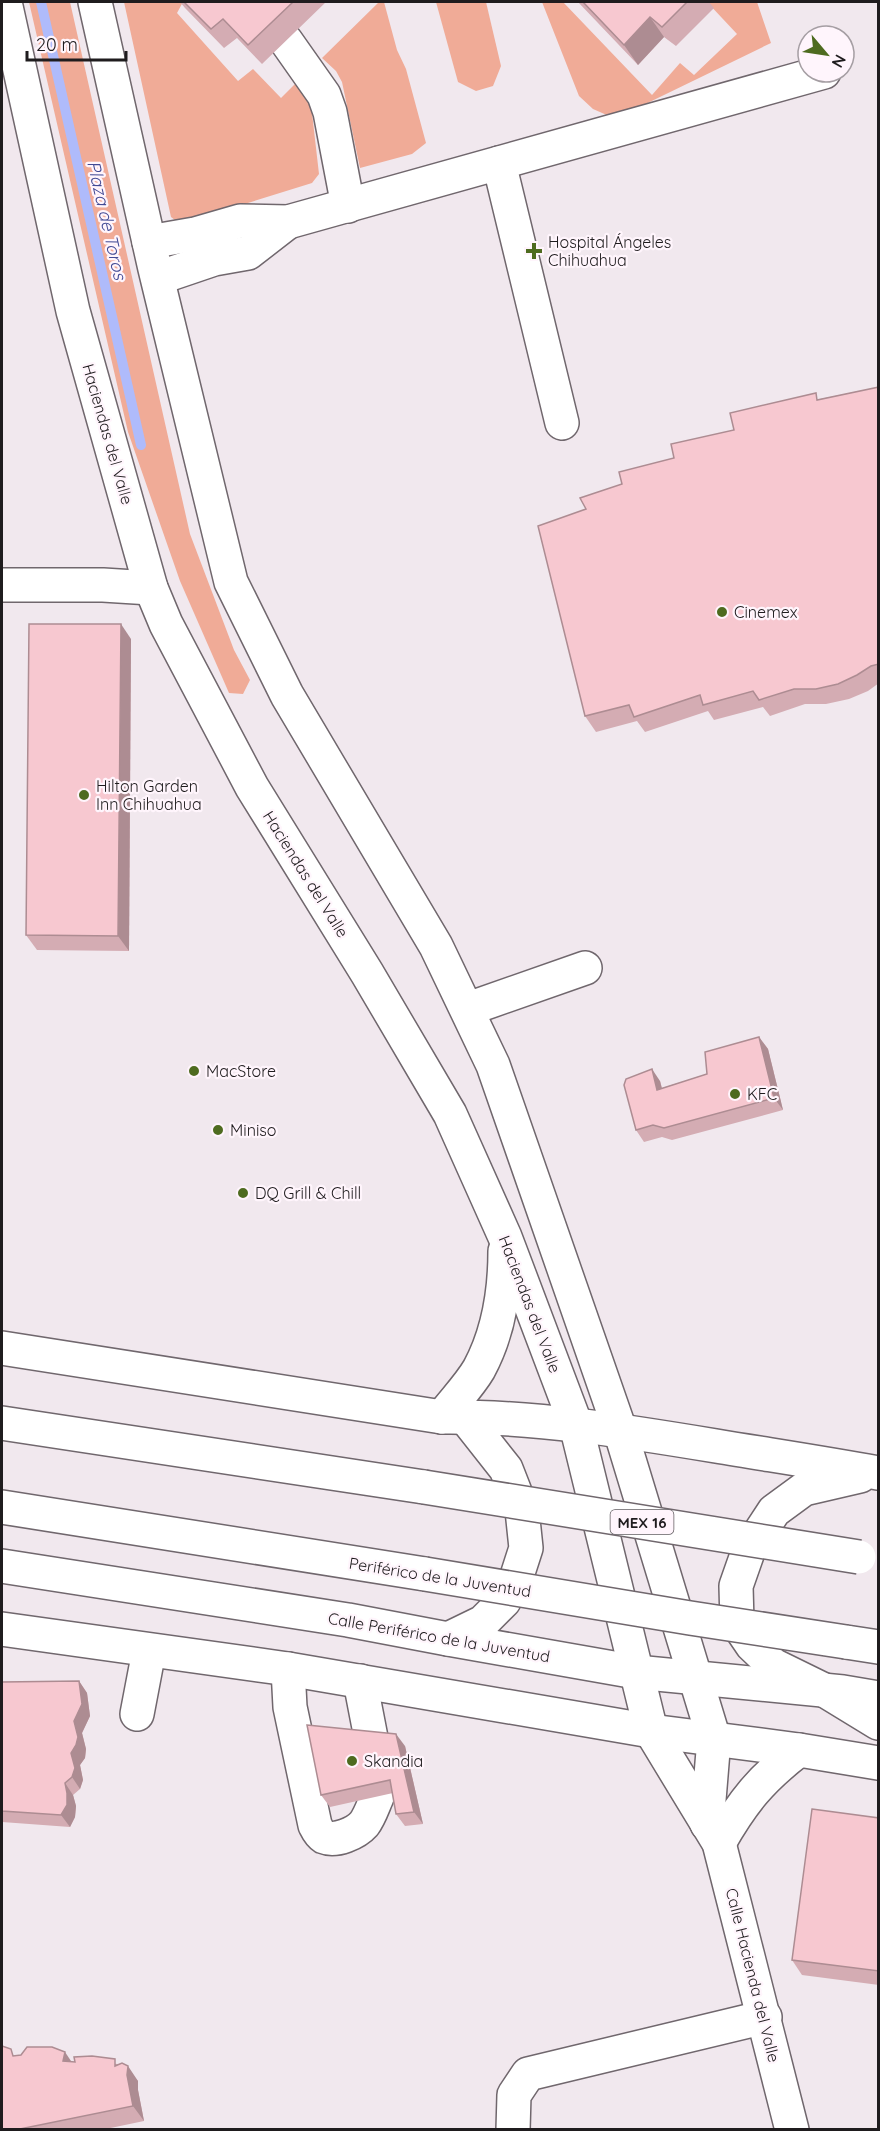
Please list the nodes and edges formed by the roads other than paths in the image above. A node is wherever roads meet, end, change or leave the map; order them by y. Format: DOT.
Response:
graph roads {
  1 [pos="5,2"];
  2 [pos="95,2"];
  3 [pos="286,41"];
  4 [pos="796,80"];
  5 [pos="499,163"];
  6 [pos="348,206"];
  7 [pos="288,222"];
  8 [pos="149,242"];
  9 [pos="158,278"];
  10 [pos="562,423"];
  11 [pos="2,585"];
  12 [pos="152,588"];
  13 [pos="585,968"];
  14 [pos="468,1009"];
  15 [pos="505,1238"];
  16 [pos="568,1280"];
  17 [pos="528,1296"];
  18 [pos="2,1348"];
  19 [pos="454,1417"];
  20 [pos="2,1423"];
  21 [pos="576,1425"];
  22 [pos="620,1430"];
  23 [pos="877,1473"];
  24 [pos="2,1507"];
  25 [pos="869,1558"];
  26 [pos="2,1566"];
  27 [pos="2,1629"];
  28 [pos="448,1640"];
  29 [pos="879,1647"];
  30 [pos="149,1651"];
  31 [pos="288,1669"];
  32 [pos="636,1672"];
  33 [pos="694,1677"];
  34 [pos="360,1681"];
  35 [pos="824,1690"];
  36 [pos="879,1698"];
  37 [pos="137,1714"];
  38 [pos="879,1723"];
  39 [pos="651,1731"];
  40 [pos="714,1739"];
  41 [pos="372,1743"];
  42 [pos="799,1750"];
  43 [pos="879,1763"];
  44 [pos="377,1797"];
  45 [pos="713,1833"];
  46 [pos="765,2017"];
  47 [pos="791,2129"];
  48 [pos="513,2130"];
  1 -- 12 [label="main road, Haciendas del Valle"];
  2 -- 8 [label="main road"];
  3 -- 6 [label="main road"];
  4 -- 5 [label="main road"];
  5 -- 6 [label="main road"];
  5 -- 10 [label="main road"];
  6 -- 7 [label="main road"];
  7 -- 8 [label="main road"];
  7 -- 9 [label="main road"];
  8 -- 9 [label="main road"];
  9 -- 14 [label="main road"];
  11 -- 12 [label="main road"];
  12 -- 15 [label="main road, Haciendas del Valle"];
  13 -- 14 [label="main road"];
  14 -- 16 [label="main road"];
  15 -- 17 [label="main road, Haciendas del Valle"];
  15 -- 19 [label="main road"];
  16 -- 17 [label="main road"];
  16 -- 22 [label="main road"];
  17 -- 21 [label="main road, Haciendas del Valle"];
  18 -- 19 [label="main road"];
  19 -- 21 [label="main road"];
  19 -- 28 [label="main road"];
  20 -- 25 [label="main road, MEX 16, bridge"];
  21 -- 22 [label="main road"];
  21 -- 32 [label="main road, Haciendas del Valle"];
  22 -- 23 [label="main road"];
  22 -- 33 [label="main road"];
  23 -- 35 [label="main road"];
  24 -- 29 [label="main road, Periférico de la Juventud, bridge"];
  26 -- 28 [label="main road, Calle Periférico de la Juventud"];
  27 -- 30 [label="main road"];
  28 -- 32 [label="main road, Calle Periférico de la Juventud"];
  30 -- 31 [label="main road"];
  30 -- 37 [label="main road"];
  31 -- 34 [label="main road"];
  31 -- 44 [label="main road"];
  32 -- 33 [label="main road, Calle Periférico de la Juventud"];
  32 -- 39 [label="main road, Haciendas del Valle"];
  33 -- 35 [label="main road, Calle Periférico de la Juventud"];
  33 -- 40 [label="main road"];
  34 -- 39 [label="main road"];
  34 -- 41 [label="main road"];
  35 -- 36 [label="main road, Calle Periférico de la Juventud"];
  35 -- 38 [label="main road"];
  39 -- 40 [label="main road"];
  39 -- 45 [label="main road, Calle Hacienda del Valle"];
  40 -- 42 [label="main road"];
  40 -- 45 [label="main road, Calle Hacienda del Valle"];
  42 -- 43 [label="main road"];
  42 -- 45 [label="main road"];
  45 -- 46 [label="main road, Calle Hacienda del Valle"];
  46 -- 47 [label="main road, Calle Hacienda del Valle"];
  46 -- 48 [label="main road"];
}
